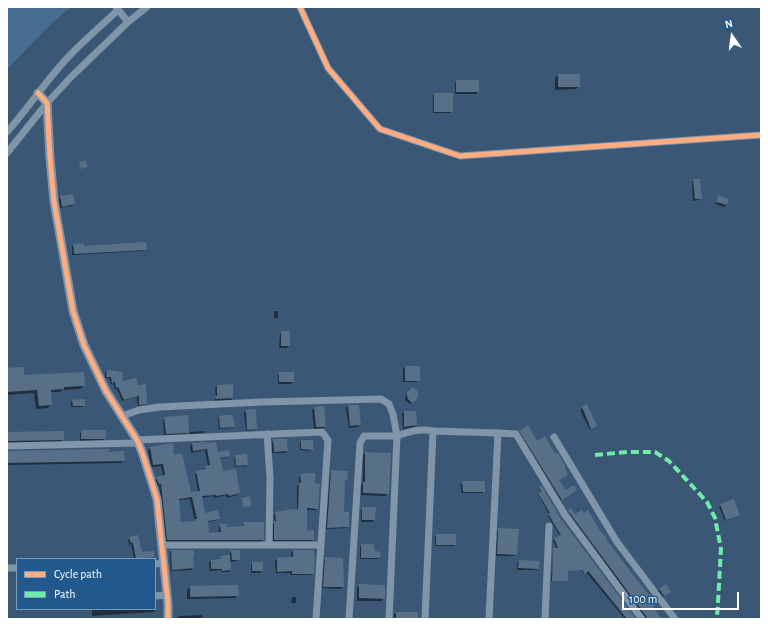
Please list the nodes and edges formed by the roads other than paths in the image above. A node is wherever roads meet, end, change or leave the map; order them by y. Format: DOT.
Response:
graph roads {
  1 [pos="147,7"];
  2 [pos="300,7"];
  3 [pos="117,8"];
  4 [pos="128,22"];
  5 [pos="38,93"];
  6 [pos="47,103"];
  7 [pos="7,132"];
  8 [pos="761,135"];
  9 [pos="7,153"];
  10 [pos="122,416"];
  11 [pos="432,431"];
  12 [pos="498,433"];
  13 [pos="267,434"];
  14 [pos="396,436"];
  15 [pos="554,437"];
  16 [pos="138,442"];
  17 [pos="7,446"];
  18 [pos="549,526"];
  19 [pos="161,545"];
  20 [pos="269,545"];
  21 [pos="320,545"];
  22 [pos="159,564"];
  23 [pos="167,595"];
  24 [pos="156,596"];
  25 [pos="168,619"];
  26 [pos="316,619"];
  27 [pos="349,619"];
  28 [pos="389,619"];
  29 [pos="426,619"];
  30 [pos="489,619"];
  31 [pos="545,619"];
  32 [pos="642,619"];
  33 [pos="675,619"];
  1 -- 4 [label="street"];
  2 -- 8 [label="street"];
  3 -- 4 [label="street"];
  3 -- 5 [label="street"];
  4 -- 6 [label="street"];
  5 -- 6 [label="street"];
  5 -- 7 [label="street"];
  6 -- 9 [label="street"];
  6 -- 10 [label="street"];
  10 -- 14 [label="street"];
  10 -- 16 [label="street"];
  11 -- 12 [label="street"];
  11 -- 14 [label="street"];
  11 -- 29 [label="street"];
  12 -- 30 [label="street"];
  12 -- 32 [label="street"];
  13 -- 16 [label="street"];
  13 -- 20 [label="street"];
  13 -- 21 [label="street"];
  14 -- 27 [label="street"];
  14 -- 28 [label="street"];
  15 -- 33 [label="street"];
  16 -- 17 [label="street"];
  16 -- 19 [label="street"];
  18 -- 31 [label="street"];
  19 -- 20 [label="street"];
  19 -- 22 [label="street"];
  20 -- 21 [label="street"];
  21 -- 26 [label="street"];
  22 -- 23 [label="street"];
  23 -- 24 [label="street"];
  23 -- 25 [label="street"];
}
